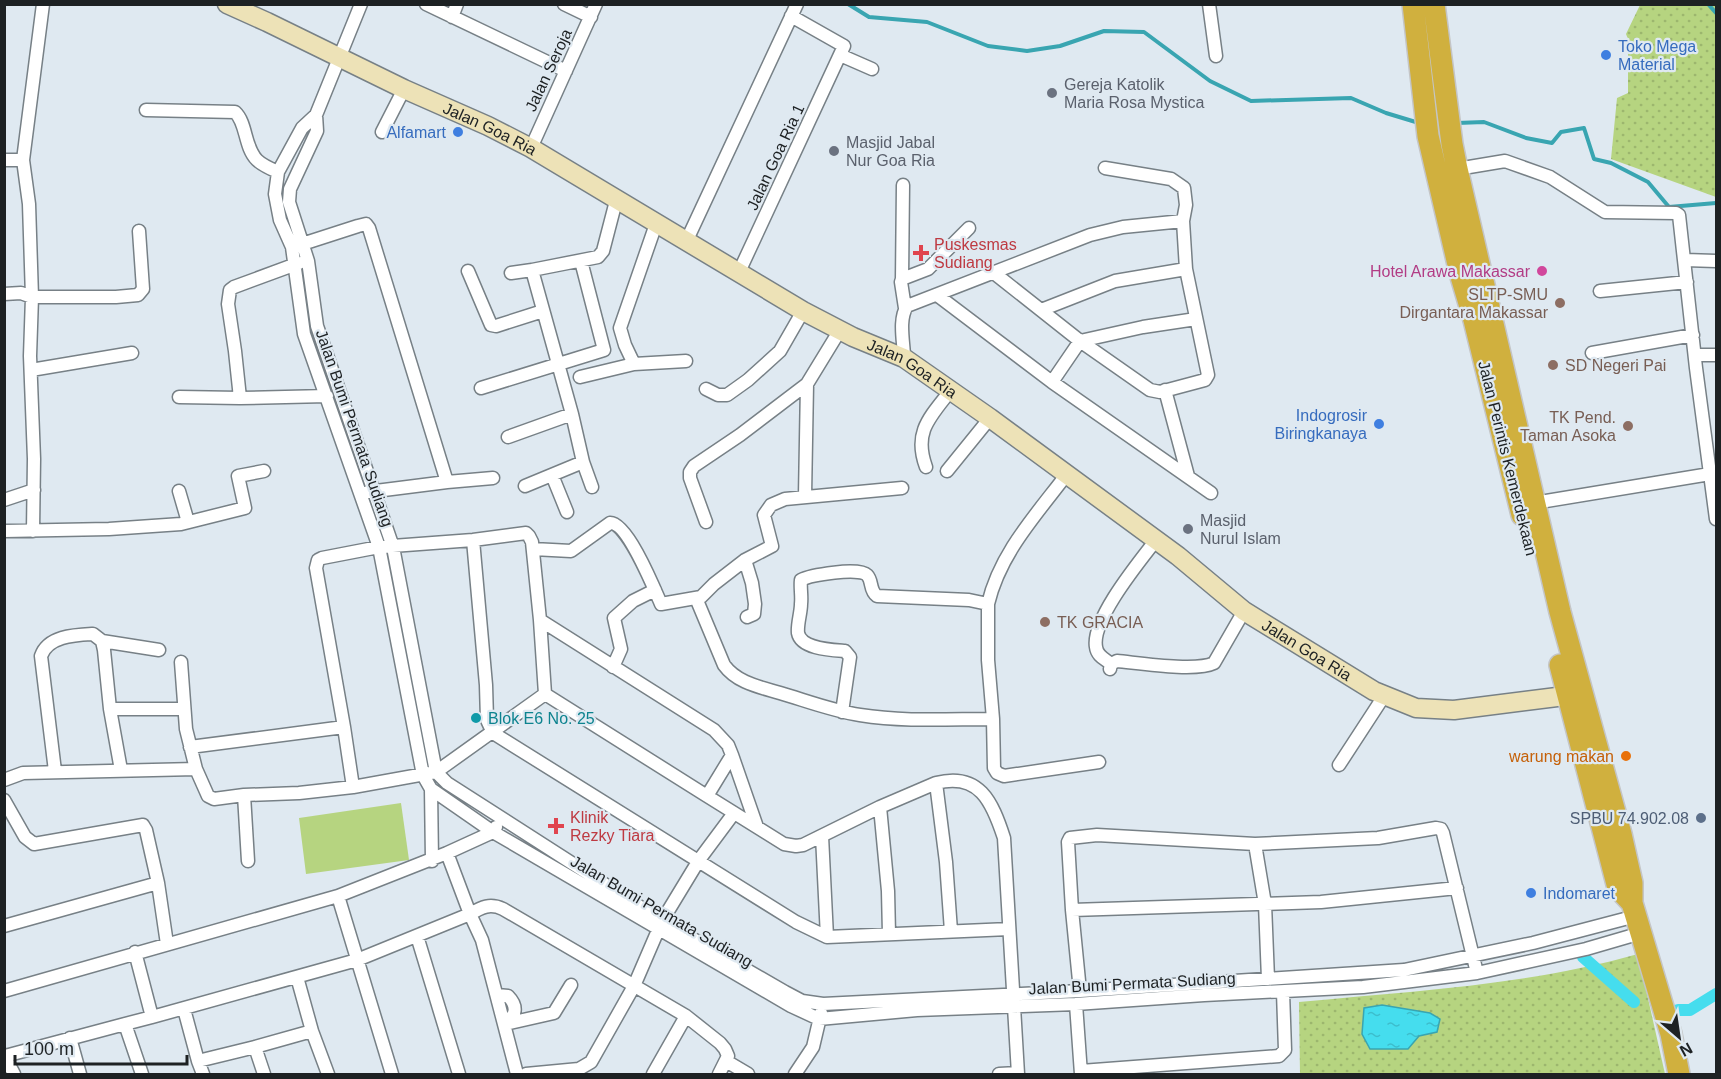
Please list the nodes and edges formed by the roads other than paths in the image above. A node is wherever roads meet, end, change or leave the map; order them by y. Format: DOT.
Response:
graph roads {
  1 [pos="43,4"];
  2 [pos="361,4"];
  3 [pos="426,4"];
  4 [pos="457,4"];
  5 [pos="564,4"];
  6 [pos="596,4"];
  7 [pos="1209,4"];
  8 [pos="1413,4"];
  9 [pos="1434,4"];
  10 [pos="232,5"];
  11 [pos="794,10"];
  12 [pos="452,17"];
  13 [pos="591,17"];
  14 [pos="840,55"];
  15 [pos="1216,56"];
  16 [pos="340,57"];
  17 [pos="872,69"];
  18 [pos="566,71"];
  19 [pos="404,89"];
  20 [pos="146,110"];
  21 [pos="315,116"];
  22 [pos="382,132"];
  23 [pos="531,148"];
  24 [pos="4,160"];
  25 [pos="23,160"];
  26 [pos="1105,168"];
  27 [pos="1457,170"];
  28 [pos="278,172"];
  29 [pos="903,185"];
  30 [pos="616,201"];
  31 [pos="1183,221"];
  32 [pos="656,224"];
  33 [pos="969,228"];
  34 [pos="139,231"];
  35 [pos="686,242"];
  36 [pos="298,245"];
  37 [pos="1685,260"];
  38 [pos="308,261"];
  39 [pos="581,261"];
  40 [pos="1716,261"];
  41 [pos="294,264"];
  42 [pos="1186,268"];
  43 [pos="532,270"];
  44 [pos="468,271"];
  45 [pos="739,272"];
  46 [pos="511,273"];
  47 [pos="994,273"];
  48 [pos="902,279"];
  49 [pos="1688,282"];
  50 [pos="311,285"];
  51 [pos="298,288"];
  52 [pos="1600,291"];
  53 [pos="4,294"];
  54 [pos="938,295"];
  55 [pos="32,297"];
  56 [pos="905,308"];
  57 [pos="1041,310"];
  58 [pos="543,311"];
  59 [pos="803,311"];
  60 [pos="1196,319"];
  61 [pos="840,330"];
  62 [pos="1693,335"];
  63 [pos="1080,341"];
  64 [pos="132,353"];
  65 [pos="1592,353"];
  66 [pos="1695,355"];
  67 [pos="1716,355"];
  68 [pos="904,358"];
  69 [pos="686,361"];
  70 [pos="559,364"];
  71 [pos="634,364"];
  72 [pos="31,370"];
  73 [pos="580,377"];
  74 [pos="1052,382"];
  75 [pos="807,384"];
  76 [pos="481,388"];
  77 [pos="706,389"];
  78 [pos="951,390"];
  79 [pos="1165,390"];
  80 [pos="327,396"];
  81 [pos="179,397"];
  82 [pos="240,398"];
  83 [pos="572,414"];
  84 [pos="990,418"];
  85 [pos="508,437"];
  86 [pos="583,462"];
  87 [pos="926,467"];
  88 [pos="264,471"];
  89 [pos="947,471"];
  90 [pos="1714,473"];
  91 [pos="1067,474"];
  92 [pos="552,475"];
  93 [pos="1188,476"];
  94 [pos="493,478"];
  95 [pos="447,482"];
  96 [pos="525,486"];
  97 [pos="592,487"];
  98 [pos="902,488"];
  99 [pos="34,490"];
  100 [pos="178,490"];
  101 [pos="367,492"];
  102 [pos="1211,493"];
  103 [pos="805,496"];
  104 [pos="4,500"];
  105 [pos="1534,503"];
  106 [pos="567,512"];
  107 [pos="1716,519"];
  108 [pos="188,522"];
  109 [pos="706,522"];
  110 [pos="4,531"];
  111 [pos="33,531"];
  112 [pos="473,540"];
  113 [pos="1156,540"];
  114 [pos="379,547"];
  115 [pos="393,547"];
  116 [pos="533,549"];
  117 [pos="745,560"];
  118 [pos="655,590"];
  119 [pos="696,598"];
  120 [pos="988,604"];
  121 [pos="1244,611"];
  122 [pos="747,617"];
  123 [pos="540,620"];
  124 [pos="102,641"];
  125 [pos="159,650"];
  126 [pos="181,662"];
  127 [pos="613,667"];
  128 [pos="545,694"];
  129 [pos="1575,695"];
  130 [pos="1384,696"];
  131 [pos="184,709"];
  132 [pos="110,710"];
  133 [pos="842,712"];
  134 [pos="993,719"];
  135 [pos="344,727"];
  136 [pos="493,733"];
  137 [pos="190,747"];
  138 [pos="732,755"];
  139 [pos="1099,762"];
  140 [pos="1339,765"];
  141 [pos="196,769"];
  142 [pos="121,770"];
  143 [pos="55,771"];
  144 [pos="436,772"];
  145 [pos="423,774"];
  146 [pos="4,780"];
  147 [pos="936,783"];
  148 [pos="353,787"];
  149 [pos="431,789"];
  150 [pos="244,795"];
  151 [pos="707,796"];
  152 [pos="4,800"];
  153 [pos="880,807"];
  154 [pos="734,813"];
  155 [pos="500,818"];
  156 [pos="9,821"];
  157 [pos="757,827"];
  158 [pos="493,832"];
  159 [pos="822,836"];
  160 [pos="1256,844"];
  161 [pos="447,853"];
  162 [pos="699,860"];
  163 [pos="248,861"];
  164 [pos="432,861"];
  165 [pos="158,883"];
  166 [pos="1457,888"];
  167 [pos="338,897"];
  168 [pos="1265,904"];
  169 [pos="1072,910"];
  170 [pos="470,914"];
  171 [pos="1636,917"];
  172 [pos="661,925"];
  173 [pos="4,926"];
  174 [pos="1009,929"];
  175 [pos="951,931"];
  176 [pos="889,934"];
  177 [pos="417,936"];
  178 [pos="827,937"];
  179 [pos="167,944"];
  180 [pos="135,952"];
  181 [pos="1472,955"];
  182 [pos="357,960"];
  183 [pos="1476,974"];
  184 [pos="297,977"];
  185 [pos="1268,979"];
  186 [pos="571,985"];
  187 [pos="634,986"];
  188 [pos="4,991"];
  189 [pos="1080,991"];
  190 [pos="1283,992"];
  191 [pos="1014,1000"];
  192 [pos="823,1004"];
  193 [pos="1076,1004"];
  194 [pos="184,1009"];
  195 [pos="686,1016"];
  196 [pos="152,1017"];
  197 [pos="819,1019"];
  198 [pos="505,1023"];
  199 [pos="125,1024"];
  200 [pos="312,1031"];
  201 [pos="70,1038"];
  202 [pos="255,1047"];
  203 [pos="5,1056"];
  204 [pos="198,1061"];
  205 [pos="726,1061"];
  206 [pos="1081,1073"];
  207 [pos="14,1074"];
  208 [pos="80,1074"];
  209 [pos="142,1074"];
  210 [pos="203,1074"];
  211 [pos="264,1074"];
  212 [pos="328,1074"];
  213 [pos="392,1074"];
  214 [pos="459,1074"];
  215 [pos="518,1074"];
  216 [pos="526,1074"];
  217 [pos="652,1074"];
  218 [pos="719,1074"];
  219 [pos="748,1074"];
  220 [pos="795,1074"];
  221 [pos="999,1074"];
  222 [pos="1018,1074"];
  223 [pos="1679,1074"];
  1 -- 25 [label="street"];
  2 -- 16 [label="street"];
  3 -- 12 [label="street"];
  4 -- 12 [label="street"];
  5 -- 13 [label="street"];
  6 -- 13 [label="street, Jalan Seroja"];
  7 -- 15 [label="street"];
  8 -- 129 [label="highway, Jalan Perintis Kemerdekaan"];
  9 -- 27 [label="highway, Jalan Perintis Kemerdekaan"];
  10 -- 16 [label="main road, Jalan Goa Ria"];
  11 -- 14 [label="street"];
  11 -- 35 [label="street"];
  12 -- 18 [label="street"];
  13 -- 18 [label="street, Jalan Seroja"];
  14 -- 17 [label="street"];
  14 -- 45 [label="street, Jalan Goa Ria 1"];
  16 -- 19 [label="main road, Jalan Goa Ria"];
  16 -- 21 [label="street"];
  18 -- 23 [label="street, Jalan Seroja"];
  19 -- 22 [label="street"];
  19 -- 23 [label="main road, Jalan Goa Ria"];
  20 -- 28 [label="street"];
  21 -- 28 [label="street, Jalan Bumi Permata Sudiang"];
  21 -- 36 [label="street, Jalan Bumi Permata Sudiang"];
  23 -- 30 [label="main road, Jalan Goa Ria"];
  24 -- 25 [label="street"];
  25 -- 55 [label="street"];
  26 -- 31 [label="street"];
  27 -- 37 [label="street"];
  27 -- 105 [label="highway, Jalan Perintis Kemerdekaan"];
  28 -- 36 [label="street, Jalan Bumi Permata Sudiang"];
  29 -- 48 [label="street"];
  30 -- 32 [label="main road, Jalan Goa Ria"];
  30 -- 39 [label="street"];
  31 -- 42 [label="street"];
  31 -- 47 [label="street"];
  32 -- 35 [label="main road, Jalan Goa Ria"];
  32 -- 71 [label="street"];
  33 -- 48 [label="street"];
  34 -- 55 [label="street"];
  35 -- 45 [label="main road, Jalan Goa Ria"];
  36 -- 38 [label="street, Jalan Bumi Permata Sudiang"];
  36 -- 41 [label="street, Jalan Bumi Permata Sudiang"];
  36 -- 95 [label="street"];
  37 -- 40 [label="street"];
  37 -- 49 [label="street"];
  38 -- 41 [label="street"];
  38 -- 50 [label="street, Jalan Bumi Permata Sudiang"];
  39 -- 43 [label="street"];
  39 -- 70 [label="street"];
  41 -- 51 [label="street, Jalan Bumi Permata Sudiang"];
  41 -- 82 [label="street"];
  42 -- 57 [label="street"];
  42 -- 60 [label="street"];
  43 -- 46 [label="street"];
  43 -- 58 [label="street"];
  44 -- 58 [label="street"];
  45 -- 59 [label="main road, Jalan Goa Ria"];
  47 -- 54 [label="street"];
  47 -- 57 [label="street"];
  48 -- 56 [label="street"];
  49 -- 52 [label="street"];
  49 -- 62 [label="street"];
  50 -- 51 [label="street"];
  50 -- 101 [label="street, Jalan Bumi Permata Sudiang"];
  51 -- 80 [label="street, Jalan Bumi Permata Sudiang"];
  53 -- 55 [label="street"];
  54 -- 56 [label="street"];
  54 -- 74 [label="street"];
  55 -- 72 [label="street"];
  56 -- 68 [label="street"];
  57 -- 63 [label="street"];
  58 -- 70 [label="street"];
  59 -- 61 [label="main road, Jalan Goa Ria"];
  59 -- 77 [label="street"];
  60 -- 63 [label="street"];
  60 -- 79 [label="street"];
  61 -- 68 [label="main road, Jalan Goa Ria"];
  61 -- 75 [label="street"];
  62 -- 65 [label="street"];
  62 -- 66 [label="street"];
  63 -- 74 [label="street"];
  63 -- 79 [label="street"];
  64 -- 72 [label="street"];
  66 -- 67 [label="street"];
  66 -- 90 [label="street"];
  68 -- 78 [label="main road, Jalan Goa Ria"];
  69 -- 71 [label="street"];
  70 -- 76 [label="street"];
  70 -- 83 [label="street"];
  71 -- 73 [label="street"];
  72 -- 99 [label="street"];
  74 -- 93 [label="street"];
  75 -- 103 [label="street"];
  75 -- 109 [label="street"];
  78 -- 84 [label="main road, Jalan Goa Ria"];
  78 -- 87 [label="street"];
  79 -- 93 [label="street"];
  80 -- 82 [label="street"];
  80 -- 101 [label="street, Jalan Bumi Permata Sudiang"];
  81 -- 82 [label="street"];
  83 -- 85 [label="street"];
  83 -- 86 [label="street"];
  84 -- 89 [label="street"];
  84 -- 91 [label="main road, Jalan Goa Ria"];
  86 -- 92 [label="street"];
  86 -- 97 [label="street"];
  88 -- 108 [label="street"];
  90 -- 105 [label="street"];
  90 -- 107 [label="street"];
  91 -- 113 [label="main road, Jalan Goa Ria"];
  91 -- 120 [label="street"];
  92 -- 96 [label="street"];
  92 -- 106 [label="street"];
  93 -- 102 [label="street"];
  94 -- 95 [label="street"];
  95 -- 101 [label="street"];
  98 -- 103 [label="street"];
  99 -- 104 [label="street"];
  99 -- 111 [label="street"];
  100 -- 108 [label="street"];
  101 -- 114 [label="street, Jalan Bumi Permata Sudiang"];
  101 -- 115 [label="street, Jalan Bumi Permata Sudiang"];
  103 -- 117 [label="street"];
  105 -- 129 [label="highway, Jalan Perintis Kemerdekaan"];
  108 -- 111 [label="street"];
  110 -- 111 [label="street"];
  112 -- 115 [label="street"];
  112 -- 116 [label="street"];
  112 -- 136 [label="street"];
  113 -- 121 [label="main road, Jalan Goa Ria"];
  113 -- 121 [label="street"];
  114 -- 115 [label="street"];
  114 -- 135 [label="street"];
  114 -- 145 [label="street, Jalan Bumi Permata Sudiang"];
  115 -- 144 [label="street, Jalan Bumi Permata Sudiang"];
  116 -- 118 [label="street"];
  116 -- 123 [label="street"];
  117 -- 119 [label="street"];
  117 -- 122 [label="street"];
  118 -- 119 [label="street"];
  118 -- 127 [label="street"];
  119 -- 133 [label="street"];
  120 -- 133 [label="street"];
  120 -- 134 [label="street"];
  121 -- 130 [label="main road, Jalan Goa Ria"];
  123 -- 127 [label="street"];
  123 -- 128 [label="street"];
  124 -- 125 [label="street"];
  124 -- 132 [label="street"];
  124 -- 143 [label="street"];
  126 -- 131 [label="street"];
  127 -- 138 [label="street"];
  128 -- 136 [label="street"];
  128 -- 151 [label="street"];
  129 -- 130 [label="main road, Jalan Goa Ria"];
  129 -- 171 [label="highway, Jalan Perintis Kemerdekaan"];
  130 -- 140 [label="street"];
  131 -- 132 [label="street"];
  131 -- 137 [label="street"];
  132 -- 142 [label="street"];
  133 -- 134 [label="street"];
  134 -- 139 [label="street"];
  135 -- 137 [label="street"];
  135 -- 148 [label="street"];
  136 -- 144 [label="street"];
  136 -- 162 [label="street"];
  137 -- 141 [label="street"];
  138 -- 151 [label="street"];
  138 -- 157 [label="street"];
  141 -- 142 [label="street"];
  141 -- 150 [label="street"];
  142 -- 143 [label="street"];
  143 -- 146 [label="street"];
  144 -- 145 [label="street"];
  144 -- 155 [label="street, Jalan Bumi Permata Sudiang"];
  145 -- 148 [label="street"];
  145 -- 149 [label="street, Jalan Bumi Permata Sudiang"];
  147 -- 153 [label="street"];
  147 -- 174 [label="street"];
  147 -- 175 [label="street"];
  148 -- 150 [label="street"];
  149 -- 158 [label="street, Jalan Bumi Permata Sudiang"];
  149 -- 164 [label="street"];
  150 -- 163 [label="street"];
  151 -- 154 [label="street"];
  152 -- 156 [label="street"];
  153 -- 159 [label="street"];
  153 -- 176 [label="street"];
  154 -- 157 [label="street"];
  154 -- 162 [label="street"];
  155 -- 158 [label="street"];
  155 -- 172 [label="street, Jalan Bumi Permata Sudiang"];
  156 -- 165 [label="street"];
  157 -- 159 [label="street"];
  158 -- 161 [label="street"];
  158 -- 172 [label="street, Jalan Bumi Permata Sudiang"];
  159 -- 178 [label="street"];
  160 -- 166 [label="street"];
  160 -- 168 [label="street"];
  160 -- 169 [label="street"];
  161 -- 164 [label="street"];
  161 -- 170 [label="street"];
  162 -- 172 [label="street"];
  162 -- 178 [label="street"];
  164 -- 167 [label="street"];
  165 -- 173 [label="street"];
  165 -- 179 [label="street"];
  166 -- 168 [label="street"];
  166 -- 181 [label="street"];
  167 -- 179 [label="street"];
  167 -- 182 [label="street"];
  168 -- 169 [label="street"];
  168 -- 185 [label="street"];
  169 -- 189 [label="street"];
  170 -- 177 [label="street"];
  170 -- 187 [label="street"];
  170 -- 198 [label="street"];
  171 -- 181 [label="street, Jalan Bumi Permata Sudiang"];
  171 -- 183 [label="street, Jalan Bumi Permata Sudiang"];
  171 -- 223 [label="highway, Jalan Perintis Kemerdekaan"];
  172 -- 187 [label="street"];
  172 -- 192 [label="street, Jalan Bumi Permata Sudiang"];
  172 -- 197 [label="street, Jalan Bumi Permata Sudiang"];
  174 -- 175 [label="street"];
  174 -- 191 [label="street"];
  175 -- 176 [label="street"];
  176 -- 178 [label="street"];
  177 -- 182 [label="street"];
  177 -- 214 [label="street"];
  179 -- 180 [label="street"];
  180 -- 188 [label="street"];
  180 -- 196 [label="street"];
  181 -- 183 [label="street"];
  181 -- 185 [label="street, Jalan Bumi Permata Sudiang"];
  182 -- 184 [label="street"];
  182 -- 213 [label="street"];
  183 -- 190 [label="street, Jalan Bumi Permata Sudiang"];
  184 -- 194 [label="street"];
  184 -- 200 [label="street"];
  185 -- 189 [label="street, Jalan Bumi Permata Sudiang"];
  186 -- 198 [label="street"];
  187 -- 195 [label="street"];
  187 -- 216 [label="street"];
  189 -- 191 [label="street, Jalan Bumi Permata Sudiang"];
  190 -- 193 [label="street, Jalan Bumi Permata Sudiang"];
  190 -- 206 [label="street"];
  191 -- 192 [label="street, Jalan Bumi Permata Sudiang"];
  191 -- 193 [label="street, Jalan Bumi Permata Sudiang"];
  191 -- 197 [label="street, Jalan Bumi Permata Sudiang"];
  191 -- 222 [label="street"];
  192 -- 197 [label="street"];
  193 -- 206 [label="street"];
  194 -- 196 [label="street"];
  194 -- 204 [label="street"];
  195 -- 205 [label="street"];
  195 -- 217 [label="street"];
  196 -- 199 [label="street"];
  197 -- 220 [label="street"];
  198 -- 215 [label="street"];
  199 -- 201 [label="street"];
  199 -- 209 [label="street"];
  200 -- 202 [label="street"];
  200 -- 212 [label="street"];
  201 -- 203 [label="street"];
  201 -- 208 [label="street"];
  202 -- 204 [label="street"];
  202 -- 211 [label="street"];
  203 -- 207 [label="street"];
  204 -- 210 [label="street"];
  205 -- 218 [label="street"];
  205 -- 219 [label="street"];
  221 -- 222 [label="street"];
}
